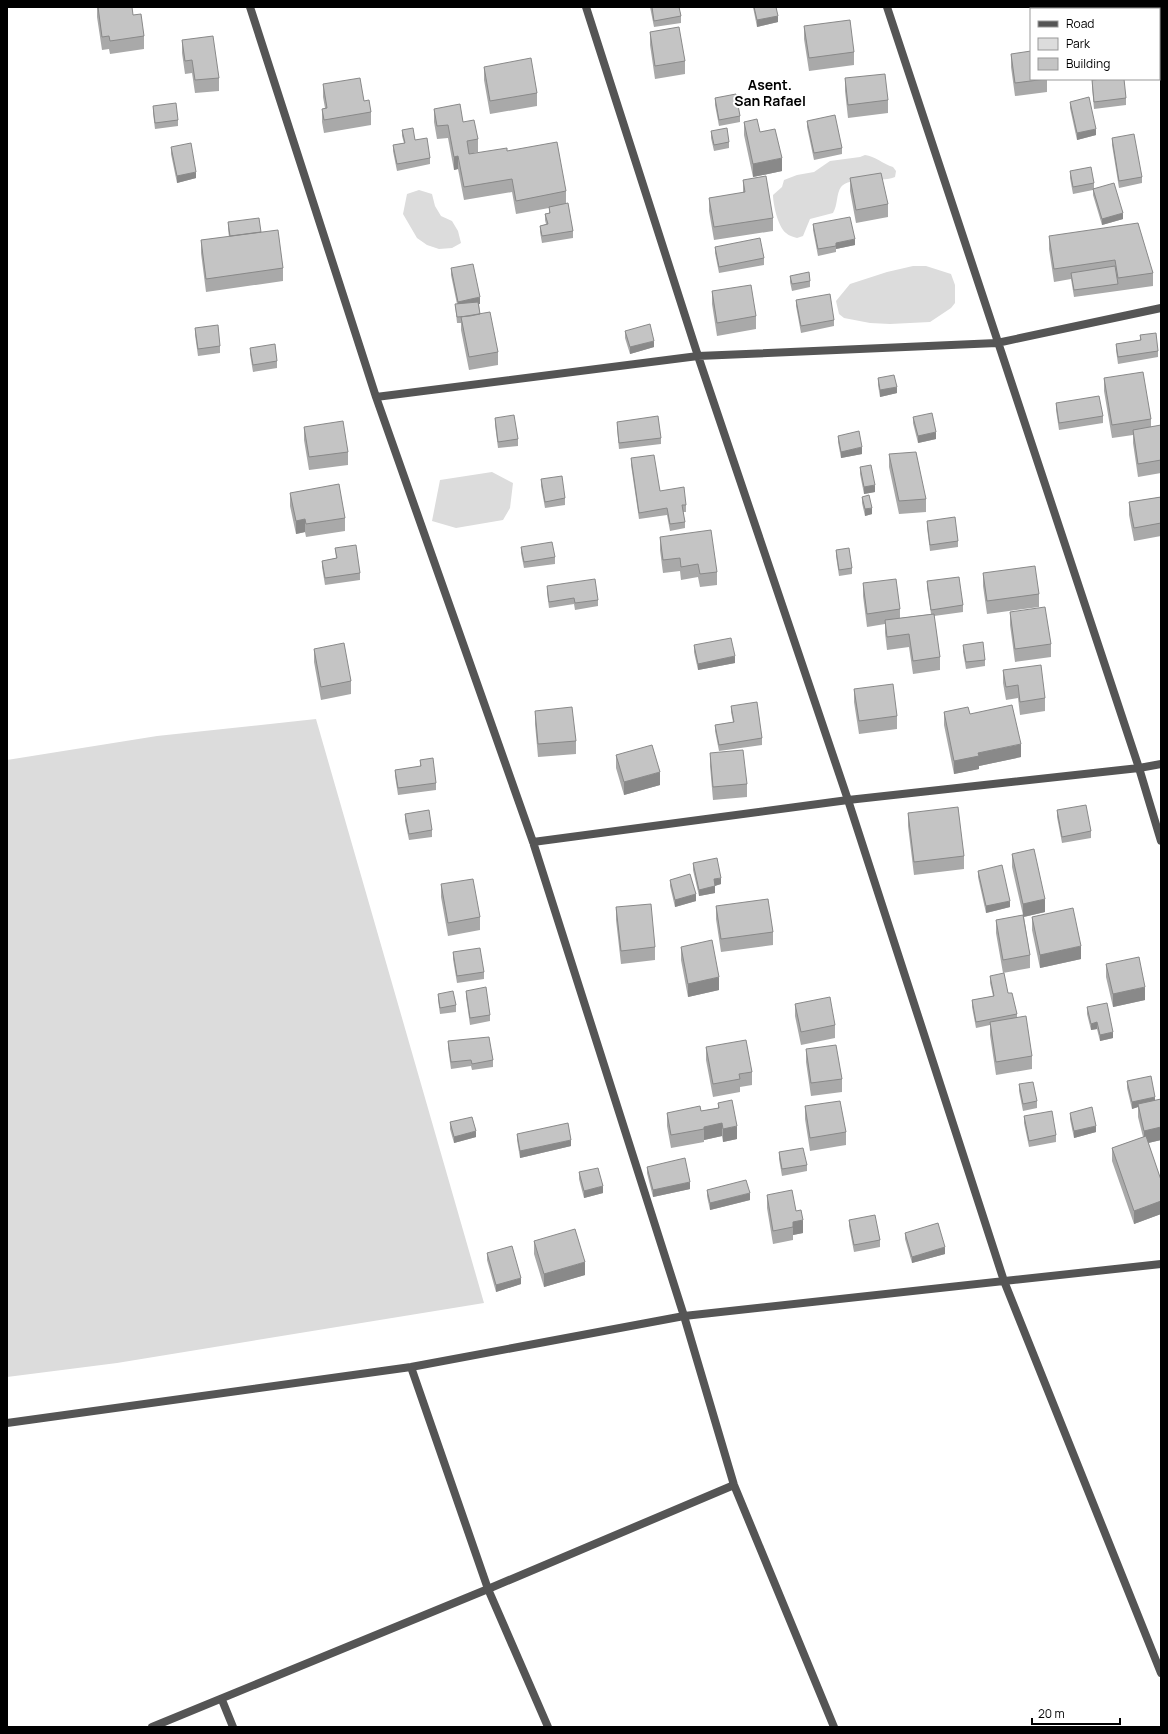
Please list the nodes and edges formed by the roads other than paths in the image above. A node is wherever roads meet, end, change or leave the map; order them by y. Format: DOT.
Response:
graph roads {
  1 [pos="250,7"];
  2 [pos="586,7"];
  3 [pos="887,7"];
  4 [pos="1161,308"];
  5 [pos="997,343"];
  6 [pos="698,356"];
  7 [pos="376,398"];
  8 [pos="1161,764"];
  9 [pos="1139,768"];
  10 [pos="848,800"];
  11 [pos="1161,841"];
  12 [pos="533,842"];
  13 [pos="1161,1264"];
  14 [pos="1004,1281"];
  15 [pos="684,1316"];
  16 [pos="411,1367"];
  17 [pos="7,1423"];
  18 [pos="734,1485"];
  19 [pos="488,1589"];
  20 [pos="1161,1673"];
  21 [pos="222,1700"];
  22 [pos="152,1727"];
  23 [pos="233,1727"];
  24 [pos="548,1727"];
  25 [pos="834,1727"];
  1 -- 7 [label="street"];
  2 -- 6 [label="street"];
  3 -- 5 [label="street"];
  4 -- 5 [label="street"];
  5 -- 6 [label="street"];
  5 -- 9 [label="street"];
  6 -- 7 [label="street"];
  6 -- 10 [label="street"];
  7 -- 12 [label="street"];
  8 -- 9 [label="street"];
  9 -- 10 [label="street"];
  9 -- 11 [label="street"];
  10 -- 12 [label="street"];
  10 -- 14 [label="street"];
  12 -- 15 [label="street"];
  13 -- 14 [label="street"];
  14 -- 15 [label="street"];
  14 -- 20 [label="street"];
  15 -- 16 [label="street"];
  15 -- 18 [label="street"];
  16 -- 17 [label="street"];
  16 -- 19 [label="street"];
  18 -- 19 [label="street"];
  18 -- 25 [label="street"];
  19 -- 21 [label="street"];
  19 -- 24 [label="street"];
  21 -- 22 [label="street"];
  21 -- 23 [label="street"];
}
